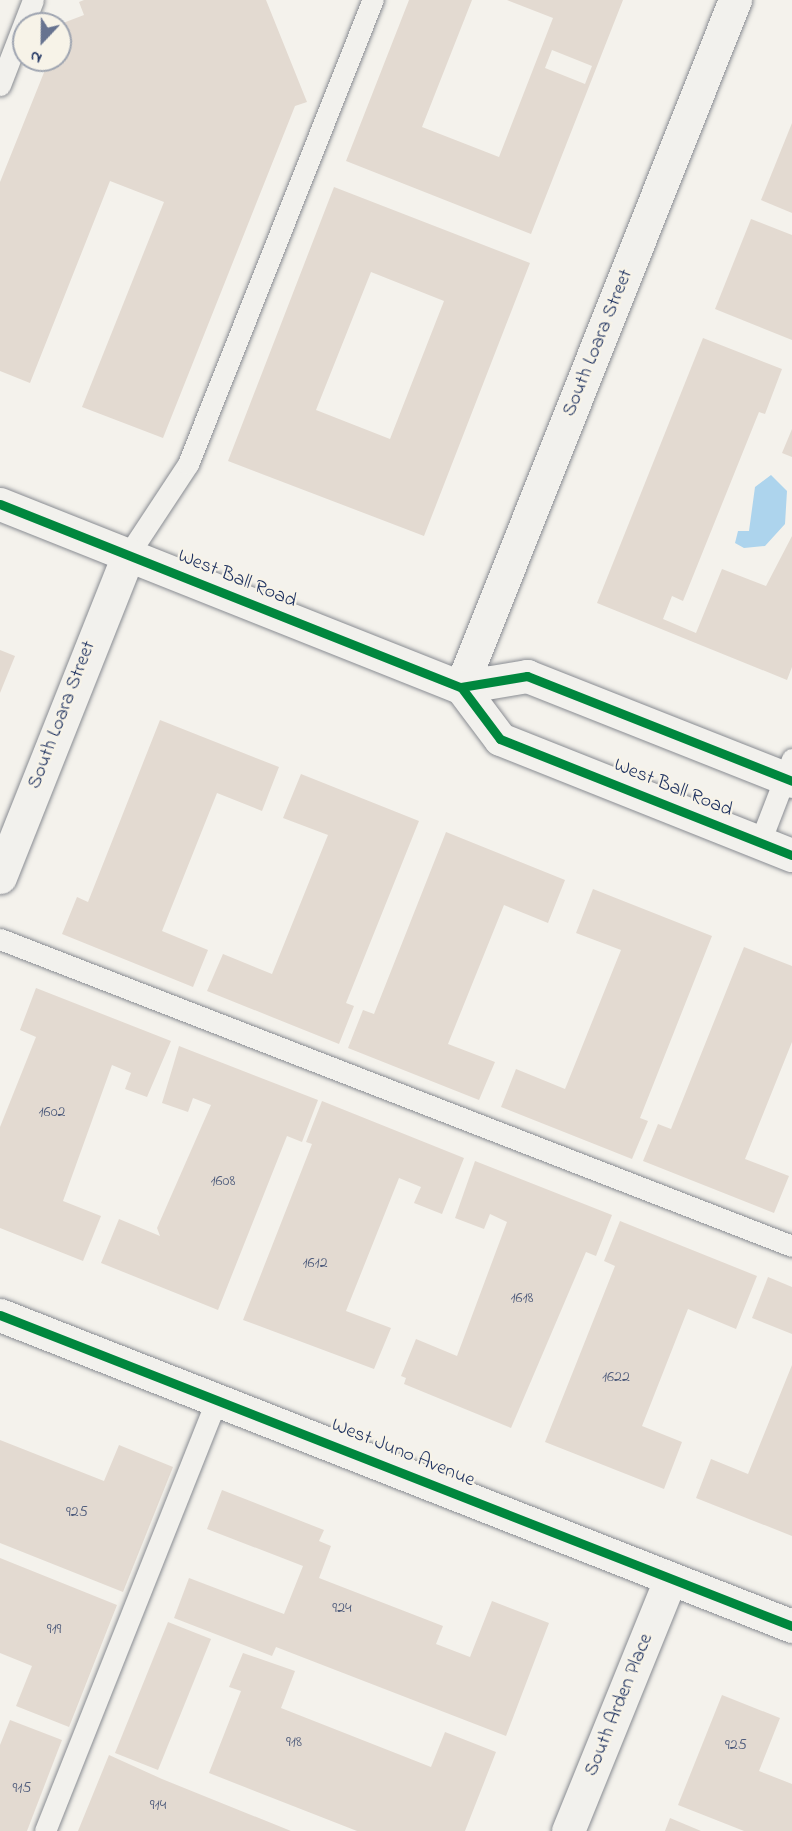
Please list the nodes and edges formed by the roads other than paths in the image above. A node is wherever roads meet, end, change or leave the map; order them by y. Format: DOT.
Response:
graph roads {
  1 [pos="33,0"];
  2 [pos="373,0"];
  3 [pos="735,0"];
  4 [pos="0,85"];
  5 [pos="0,504"];
  6 [pos="128,555"];
  7 [pos="461,687"];
  8 [pos="789,773"];
  9 [pos="760,842"];
  10 [pos="792,855"];
  11 [pos="0,877"];
  12 [pos="0,939"];
  13 [pos="792,1246"];
  14 [pos="0,1315"];
  15 [pos="217,1398"];
  16 [pos="670,1580"];
  17 [pos="792,1626"];
  18 [pos="45,1831"];
  19 [pos="568,1831"];
  1 -- 4 [label="lane"];
  2 -- 6 [label="lane"];
  3 -- 7 [label="street, South Loara Street"];
  5 -- 6 [label="street, West Ball Road"];
  6 -- 7 [label="street, West Ball Road"];
  6 -- 11 [label="street, South Loara Street"];
  7 -- 8 [label="street"];
  7 -- 9 [label="street, West Ball Road"];
  8 -- 9 [label="lane"];
  9 -- 10 [label="street, West Ball Road"];
  12 -- 13 [label="lane"];
  14 -- 15 [label="street, West Juno Avenue"];
  15 -- 16 [label="street, West Juno Avenue"];
  15 -- 18 [label="lane"];
  16 -- 17 [label="street, West Juno Avenue"];
  16 -- 19 [label="street, South Arden Place"];
}
